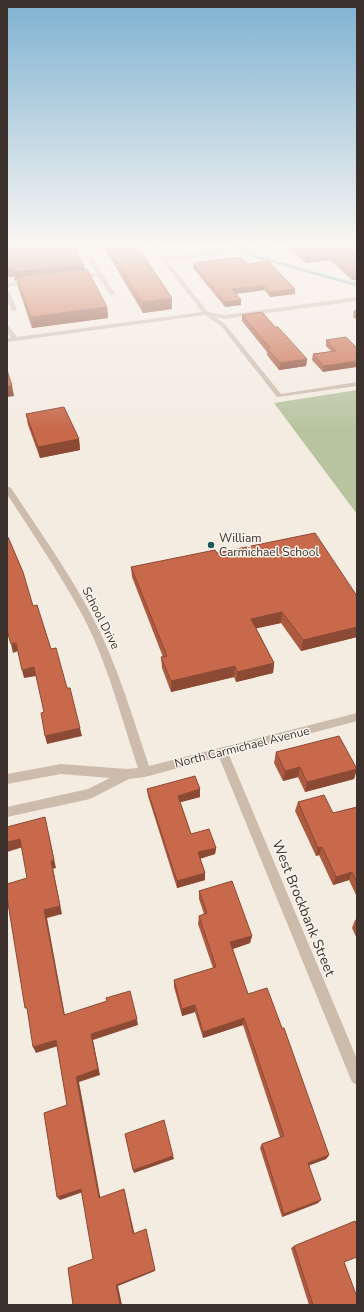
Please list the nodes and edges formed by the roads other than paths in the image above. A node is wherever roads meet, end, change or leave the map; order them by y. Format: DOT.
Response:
graph roads {
  1 [pos="202,308"];
  2 [pos="289,308"];
  3 [pos="206,313"];
  4 [pos="7,327"];
  5 [pos="16,339"];
  6 [pos="7,340"];
  7 [pos="357,384"];
  8 [pos="7,488"];
  9 [pos="357,717"];
  10 [pos="222,751"];
  11 [pos="145,772"];
  12 [pos="127,774"];
  13 [pos="7,779"];
  14 [pos="7,812"];
  15 [pos="357,1077"];
  1 -- 3 [label="street"];
  2 -- 3 [label="street"];
  3 -- 5 [label="street"];
  3 -- 7 [label="street"];
  4 -- 5 [label="street"];
  5 -- 6 [label="street"];
  8 -- 11 [label="street, School Drive"];
  9 -- 10 [label="street, North Carmichael Avenue"];
  10 -- 11 [label="street, North Carmichael Avenue"];
  10 -- 15 [label="street, West Brockbank Street"];
  11 -- 12 [label="street, North Carmichael Avenue"];
  12 -- 13 [label="street, North Carmichael Avenue"];
  12 -- 14 [label="street, North Carmichael Avenue"];
}
